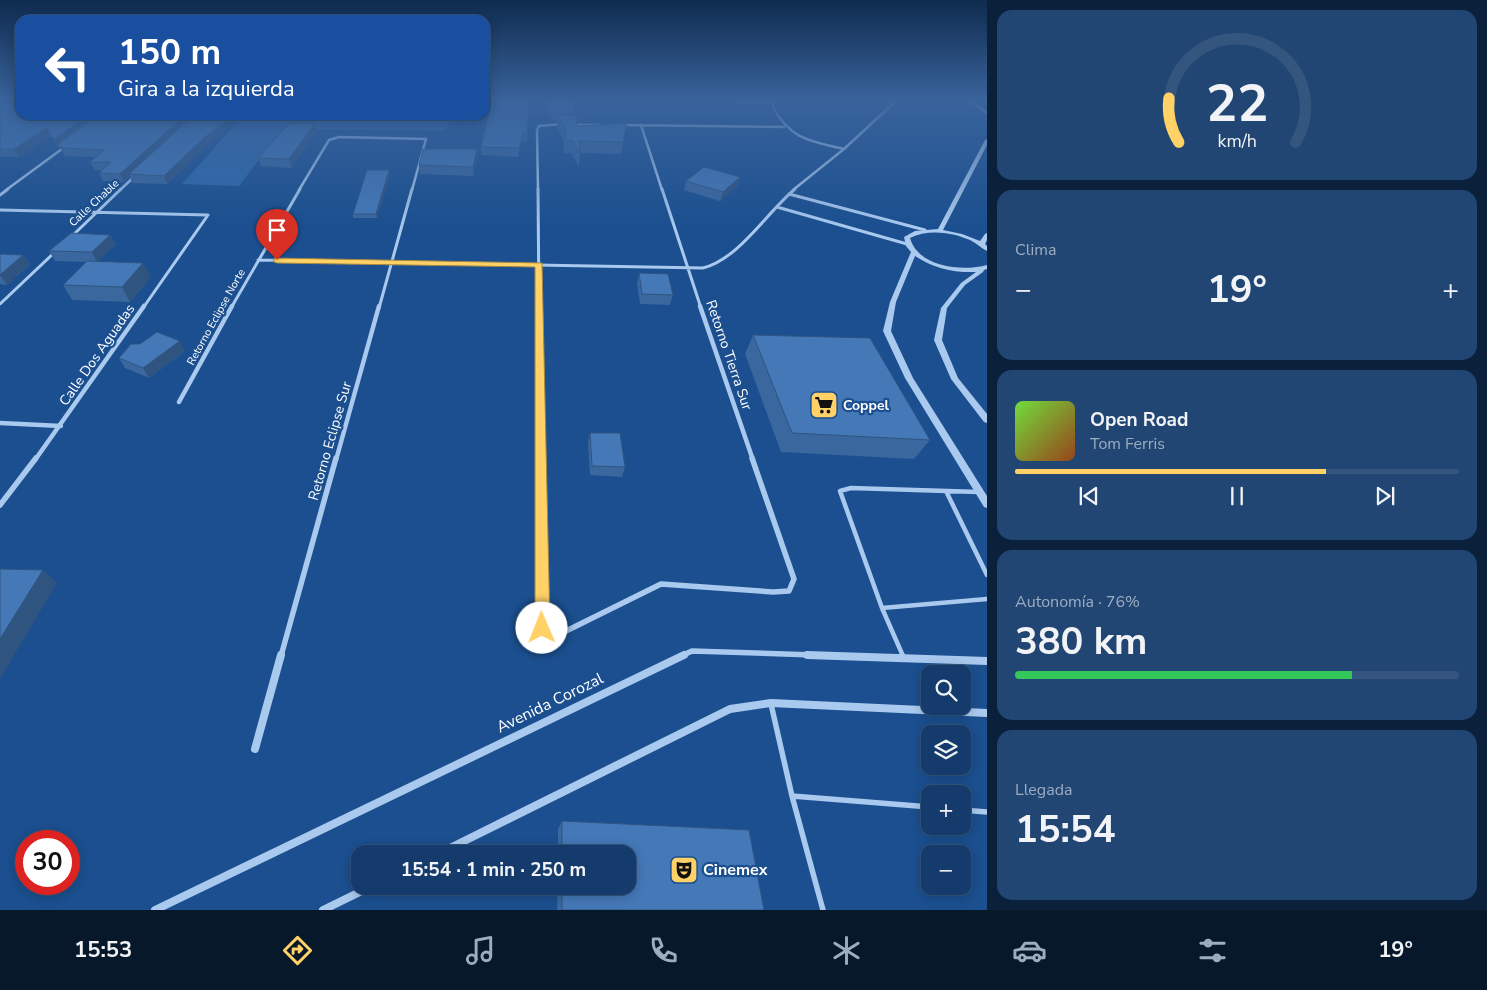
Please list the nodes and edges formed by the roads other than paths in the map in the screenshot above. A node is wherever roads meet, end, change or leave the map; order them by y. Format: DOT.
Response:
graph roads {
  1 [pos="330,141"];
  2 [pos="425,141"];
  3 [pos="537,141"];
  4 [pos="646,141"];
  5 [pos="816,141"];
  6 [pos="852,141"];
  7 [pos="986,141"];
  8 [pos="68,144"];
  9 [pos="844,149"];
  10 [pos="138,173"];
  11 [pos="789,194"];
  12 [pos="0,195"];
  13 [pos="777,207"];
  14 [pos="0,210"];
  15 [pos="97,212"];
  16 [pos="925,230"];
  17 [pos="940,231"];
  18 [pos="987,235"];
  19 [pos="70,238"];
  20 [pos="907,244"];
  21 [pos="982,244"];
  22 [pos="62,245"];
  23 [pos="987,249"];
  24 [pos="913,253"];
  25 [pos="258,260"];
  26 [pos="391,262"];
  27 [pos="539,265"];
  28 [pos="687,268"];
  29 [pos="985,269"];
  30 [pos="0,304"];
  31 [pos="180,402"];
  32 [pos="987,420"];
  33 [pos="0,423"];
  34 [pos="61,426"];
  35 [pos="946,491"];
  36 [pos="979,492"];
  37 [pos="987,504"];
  38 [pos="0,505"];
  39 [pos="987,575"];
  40 [pos="987,599"];
  41 [pos="882,608"];
  42 [pos="904,659"];
  43 [pos="987,662"];
  44 [pos="771,703"];
  45 [pos="987,713"];
  46 [pos="255,749"];
  47 [pos="792,796"];
  48 [pos="921,806"];
  49 [pos="971,811"];
  50 [pos="987,812"];
  51 [pos="456,845"];
  52 [pos="354,895"];
  53 [pos="155,910"];
  54 [pos="324,910"];
  55 [pos="823,910"];
  1 -- 25 [label="street, Retorno Eclipse Norte"];
  2 -- 26 [label="street, Retorno Eclipse Sur"];
  3 -- 27 [label="street"];
  4 -- 28 [label="street, Retorno Tierra Sur"];
  5 -- 9 [label="street"];
  6 -- 9 [label="street"];
  7 -- 17 [label="street"];
  8 -- 12 [label="street"];
  9 -- 11 [label="street"];
  10 -- 15 [label="street, Calle Chable"];
  11 -- 13 [label="street"];
  11 -- 16 [label="street"];
  13 -- 20 [label="street"];
  13 -- 28 [label="street"];
  14 -- 15 [label="street"];
  15 -- 19 [label="street, Calle Chable"];
  15 -- 34 [label="street, Calle Dos Aguadas"];
  16 -- 17 [label="street"];
  16 -- 20 [label="street"];
  17 -- 21 [label="street"];
  18 -- 21 [label="street"];
  20 -- 24 [label="street"];
  21 -- 23 [label="street"];
  22 -- 30 [label="street, Calle Chable"];
  24 -- 29 [label="street"];
  24 -- 36 [label="street"];
  25 -- 26 [label="street"];
  25 -- 31 [label="street, Retorno Eclipse Norte"];
  26 -- 27 [label="street"];
  26 -- 46 [label="street, Retorno Eclipse Sur"];
  27 -- 28 [label="street"];
  27 -- 28 [label="street, Retorno Tierra Sur"];
  29 -- 32 [label="street"];
  33 -- 34 [label="street"];
  34 -- 38 [label="street, Calle Dos Aguadas"];
  35 -- 36 [label="lane"];
  35 -- 39 [label="lane"];
  35 -- 41 [label="lane"];
  36 -- 37 [label="street"];
  40 -- 41 [label="lane"];
  41 -- 42 [label="lane"];
  42 -- 43 [label="street, Avenida Corozal"];
  42 -- 53 [label="street, Avenida Corozal"];
  44 -- 45 [label="street"];
  44 -- 47 [label="lane"];
  44 -- 51 [label="street"];
  47 -- 48 [label="lane"];
  47 -- 55 [label="lane"];
  49 -- 50 [label="lane"];
  52 -- 54 [label="street"];
}
